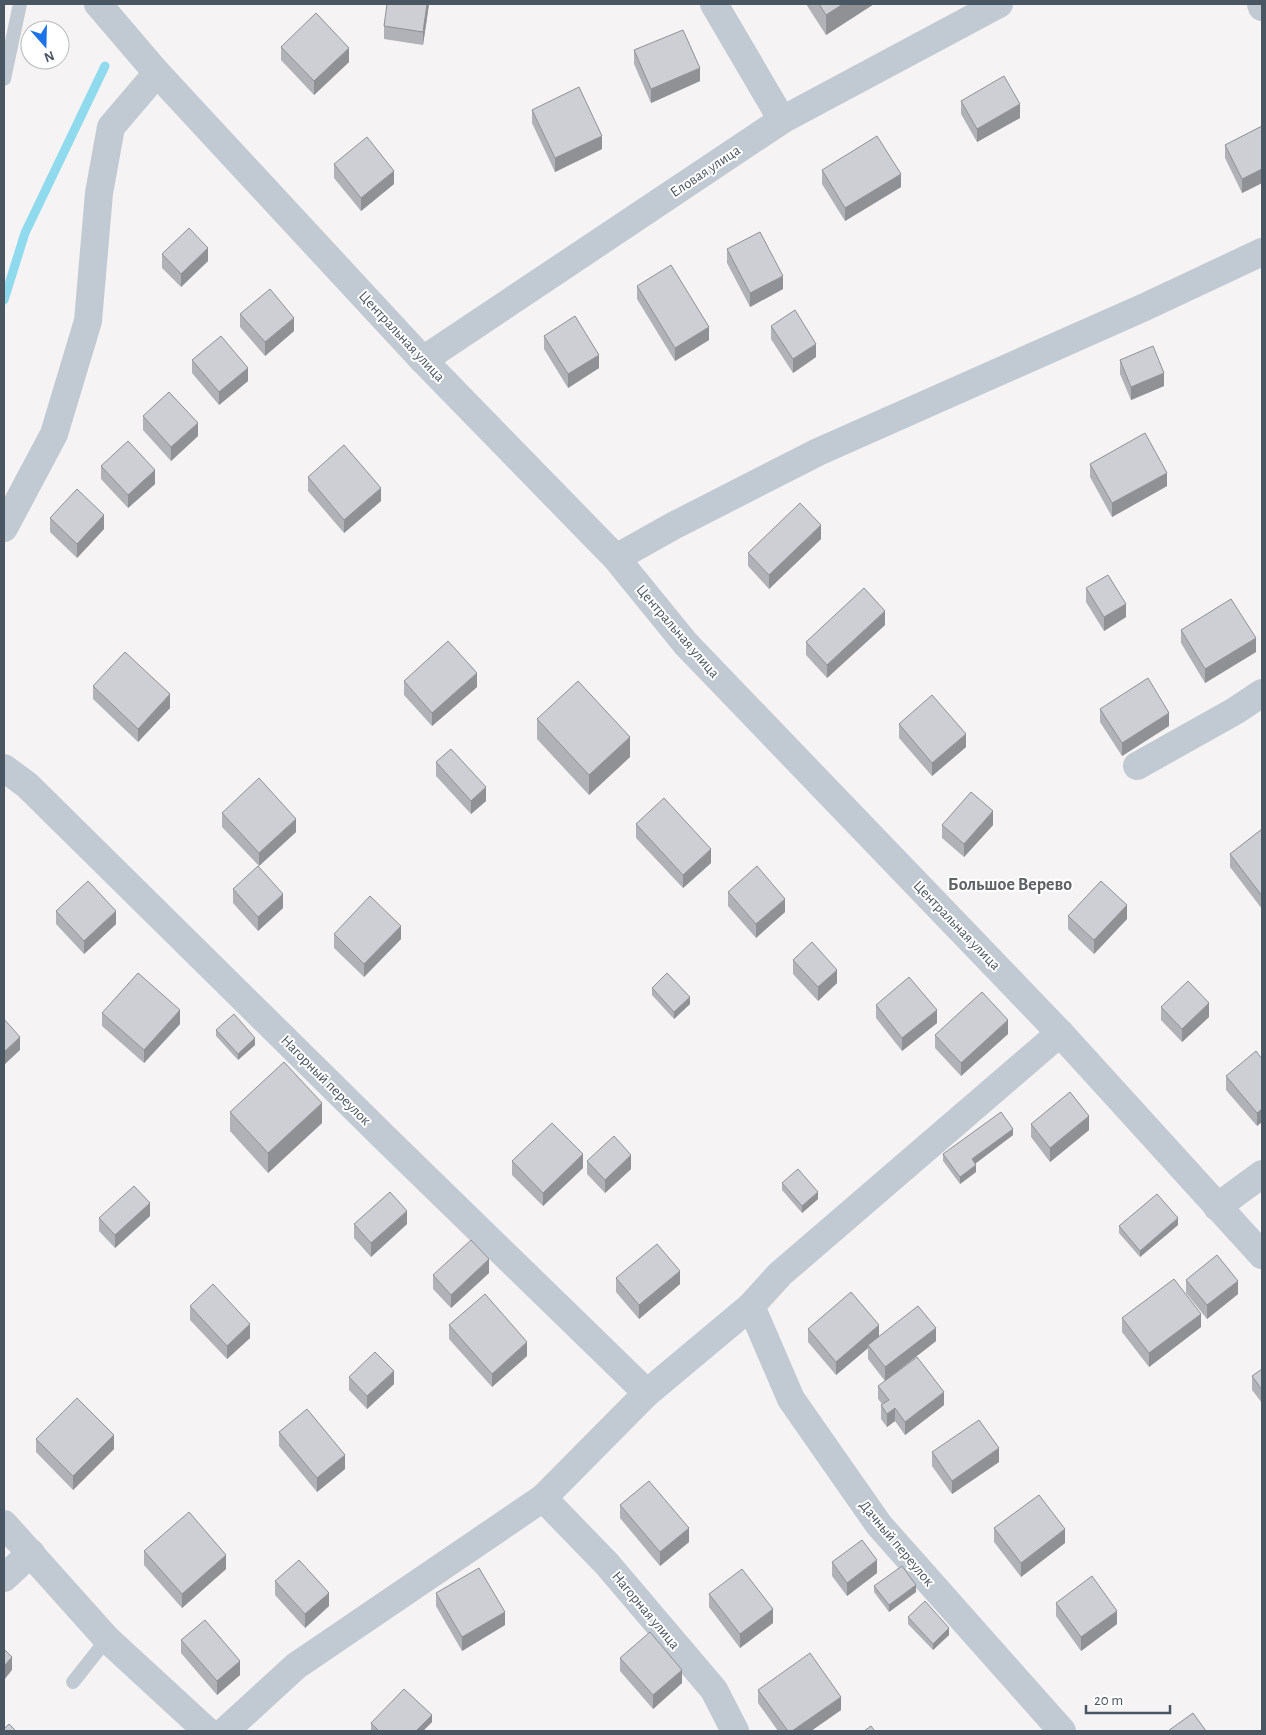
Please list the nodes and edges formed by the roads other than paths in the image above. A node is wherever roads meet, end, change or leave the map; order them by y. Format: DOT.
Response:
graph roads {
  1 [pos="20,4"];
  2 [pos="98,4"];
  3 [pos="714,4"];
  4 [pos="999,4"];
  5 [pos="157,72"];
  6 [pos="4,80"];
  7 [pos="782,120"];
  8 [pos="1262,252"];
  9 [pos="424,360"];
  10 [pos="4,528"];
  11 [pos="616,558"];
  12 [pos="1262,693"];
  13 [pos="1137,766"];
  14 [pos="4,768"];
  15 [pos="1060,1033"];
  16 [pos="1262,1174"];
  17 [pos="1217,1207"];
  18 [pos="1262,1255"];
  19 [pos="751,1306"];
  20 [pos="647,1393"];
  21 [pos="543,1498"];
  22 [pos="4,1524"];
  23 [pos="31,1553"];
  24 [pos="4,1578"];
  25 [pos="107,1639"];
  26 [pos="73,1682"];
  27 [pos="207,1731"];
  28 [pos="225,1731"];
  29 [pos="734,1731"];
  30 [pos="1062,1731"];
  1 -- 6 [label="lane"];
  2 -- 5 [label="street, Центральная улица"];
  3 -- 7 [label="street"];
  4 -- 7 [label="street, Еловая улица"];
  5 -- 9 [label="street, Центральная улица"];
  5 -- 10 [label="street"];
  7 -- 9 [label="street, Еловая улица"];
  8 -- 11 [label="street"];
  9 -- 11 [label="street, Центральная улица"];
  11 -- 15 [label="street, Центральная улица"];
  12 -- 13 [label="street"];
  14 -- 20 [label="street, Нагорный переулок"];
  15 -- 17 [label="street, Центральная улица"];
  15 -- 19 [label="street"];
  16 -- 17 [label="street"];
  17 -- 18 [label="street, Центральная улица"];
  19 -- 20 [label="street"];
  19 -- 30 [label="street, Дачный переулок"];
  20 -- 21 [label="street"];
  21 -- 28 [label="street"];
  21 -- 29 [label="street, Нагорная улица"];
  22 -- 23 [label="street"];
  23 -- 24 [label="street"];
  23 -- 25 [label="street"];
  25 -- 26 [label="lane"];
  25 -- 27 [label="street"];
}
